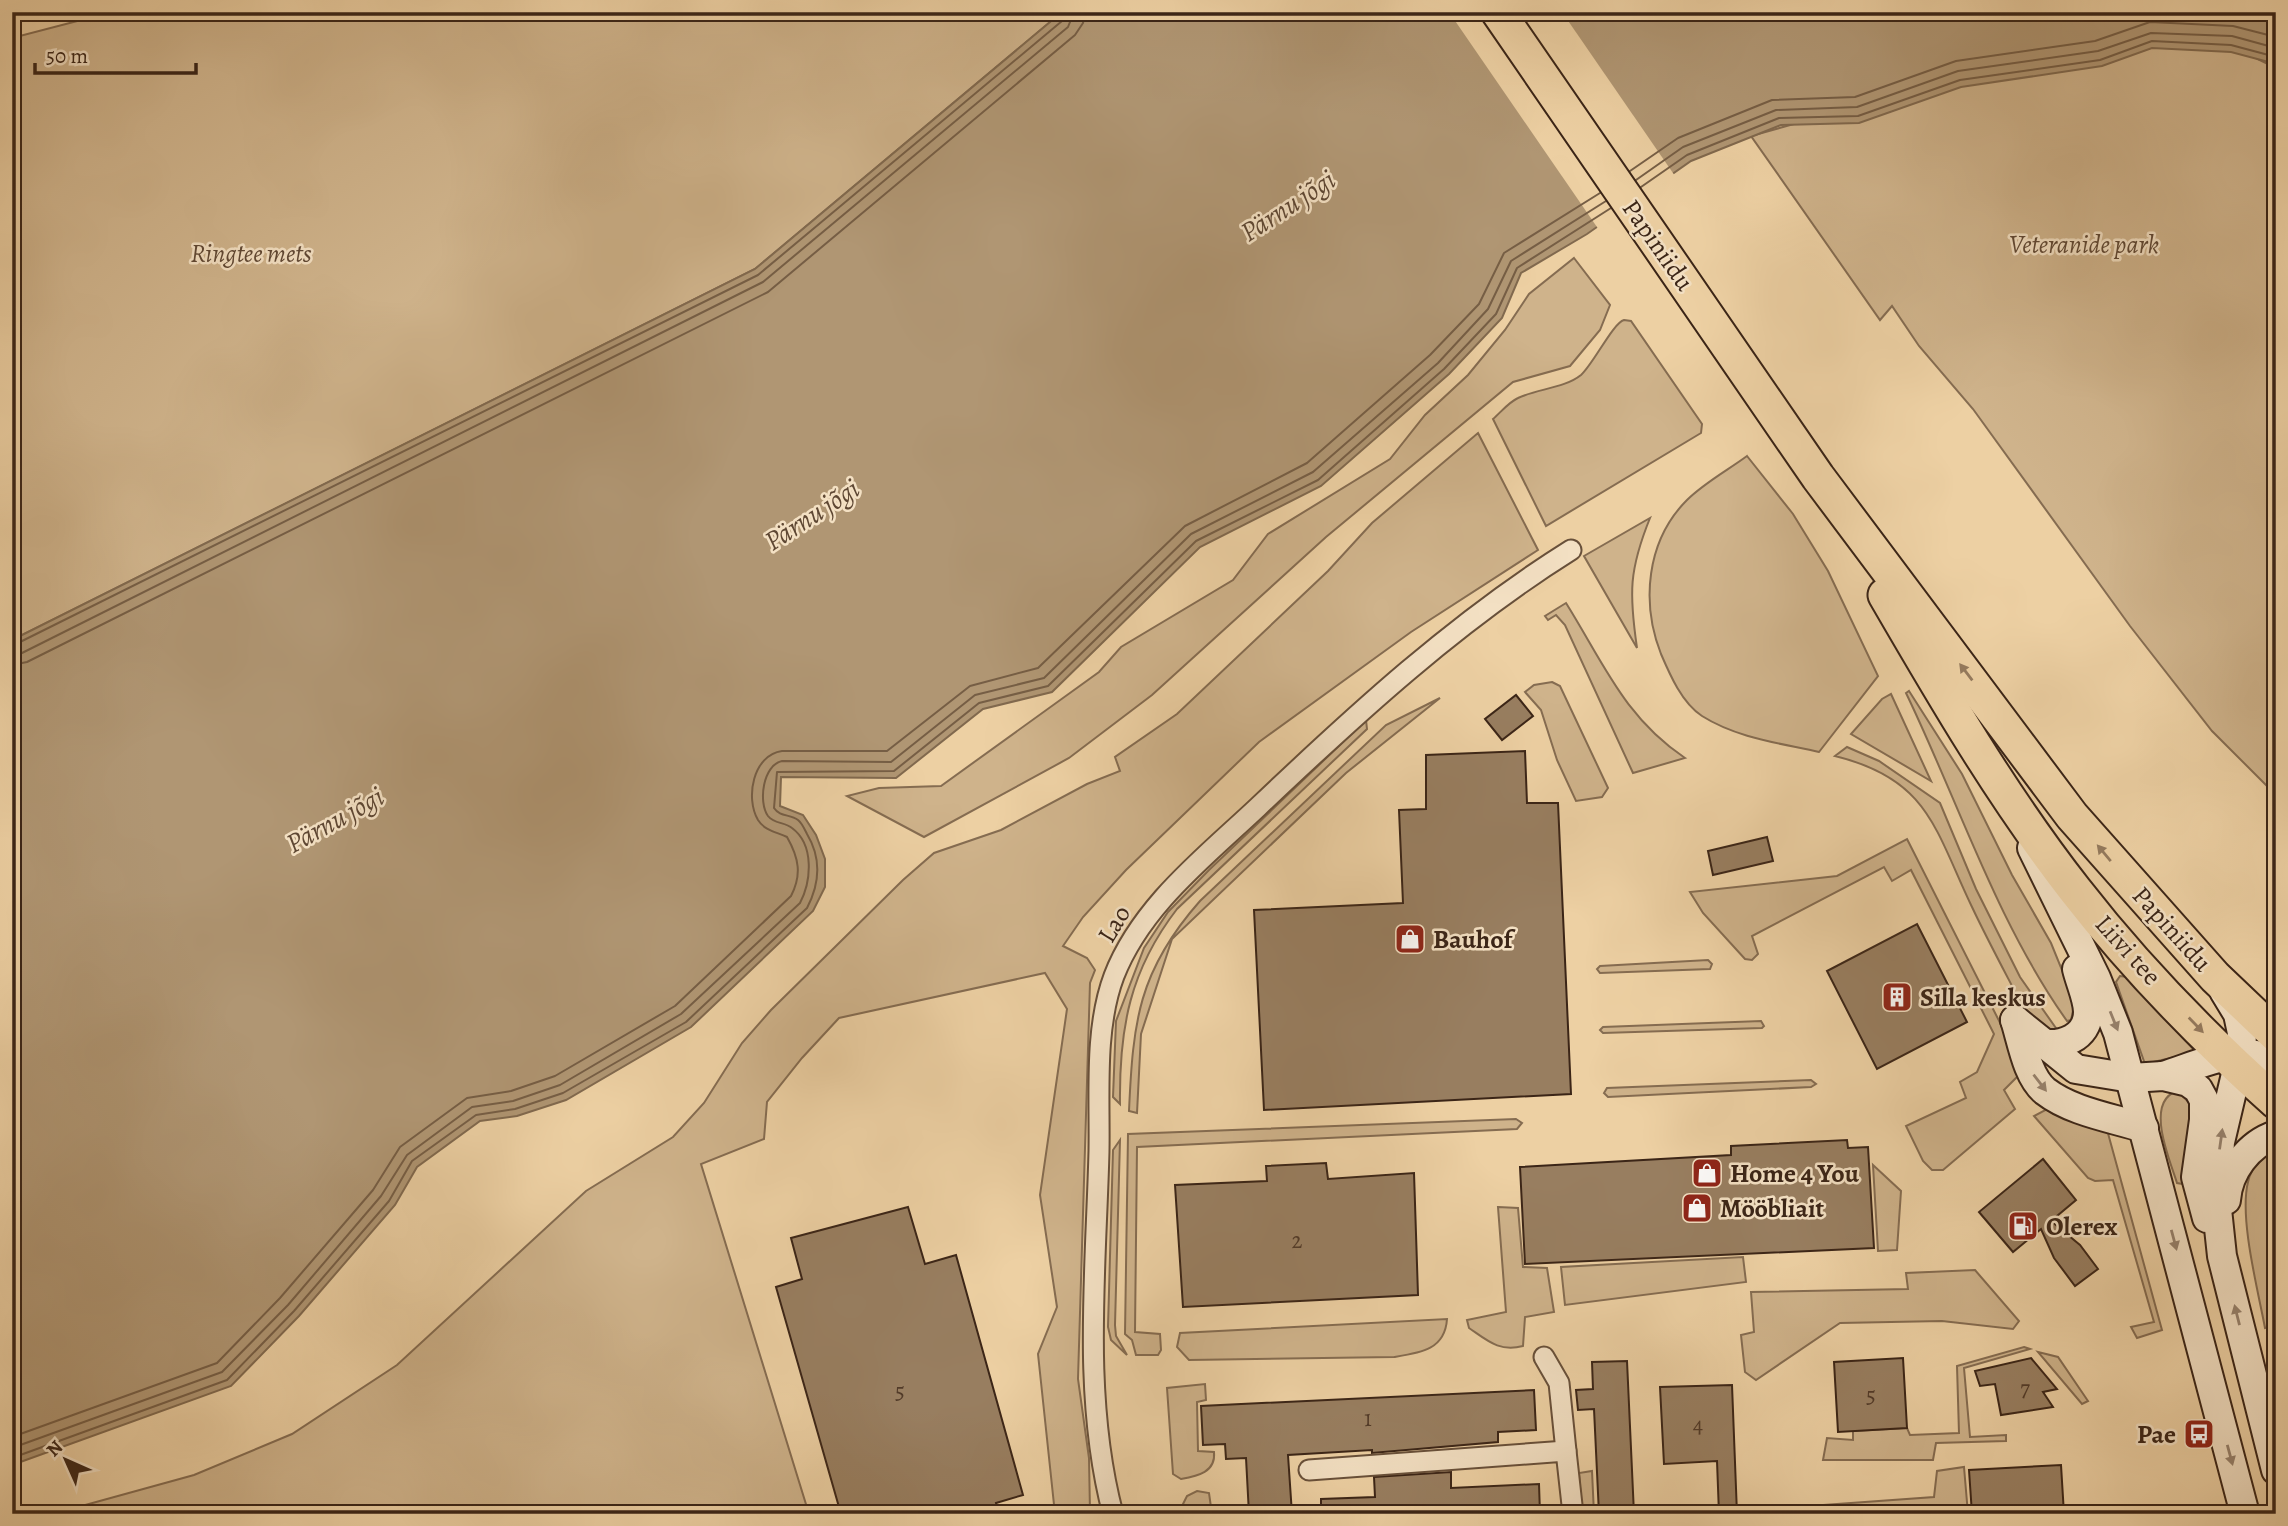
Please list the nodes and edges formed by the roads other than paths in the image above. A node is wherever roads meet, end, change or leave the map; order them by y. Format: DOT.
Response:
graph roads {
  1 [pos="1498,12"];
  2 [pos="1818,477"];
  3 [pos="1571,550"];
  4 [pos="2000,782"];
  5 [pos="2060,906"];
  6 [pos="2215,977"];
  7 [pos="2276,1035"];
  8 [pos="2040,1043"];
  9 [pos="2235,1059"];
  10 [pos="2276,1061"];
  11 [pos="2163,1076"];
  12 [pos="2131,1078"];
  13 [pos="2276,1102"];
  14 [pos="2144,1128"];
  15 [pos="2276,1135"];
  16 [pos="2222,1255"];
  17 [pos="1544,1357"];
  18 [pos="1566,1451"];
  19 [pos="1309,1470"];
  20 [pos="2276,1470"];
  21 [pos="1113,1514"];
  22 [pos="1573,1514"];
  23 [pos="2245,1514"];
  1 -- 2 [label="highway, Papiniidu"];
  2 -- 4 [label="highway, Papiniidu"];
  6 -- 2 [label="highway, Papiniidu, one-way"];
  3 -- 21 [label="street, Lao"];
  4 -- 5 [label="main road, Papiniidu"];
  4 -- 9 [label="highway, Liivi tee, one-way"];
  5 -- 8 [label="main road"];
  5 -- 12 [label="main road, Papiniidu, one-way"];
  6 -- 7 [label="highway"];
  6 -- 9 [label="main road, Papiniidu"];
  8 -- 12 [label="main road"];
  8 -- 14 [label="main road, one-way"];
  9 -- 10 [label="main road"];
  9 -- 11 [label="main road"];
  9 -- 13 [label="highway, Liivi tee"];
  16 -- 9 [label="main road, Papiniidu, one-way"];
  11 -- 12 [label="main road"];
  11 -- 16 [label="main road"];
  12 -- 14 [label="main road, Papiniidu"];
  14 -- 23 [label="main road, Papiniidu, one-way"];
  15 -- 16 [label="main road"];
  20 -- 16 [label="main road, Papiniidu, one-way"];
  17 -- 18 [label="street"];
  18 -- 19 [label="street"];
  18 -- 22 [label="street"];
}
